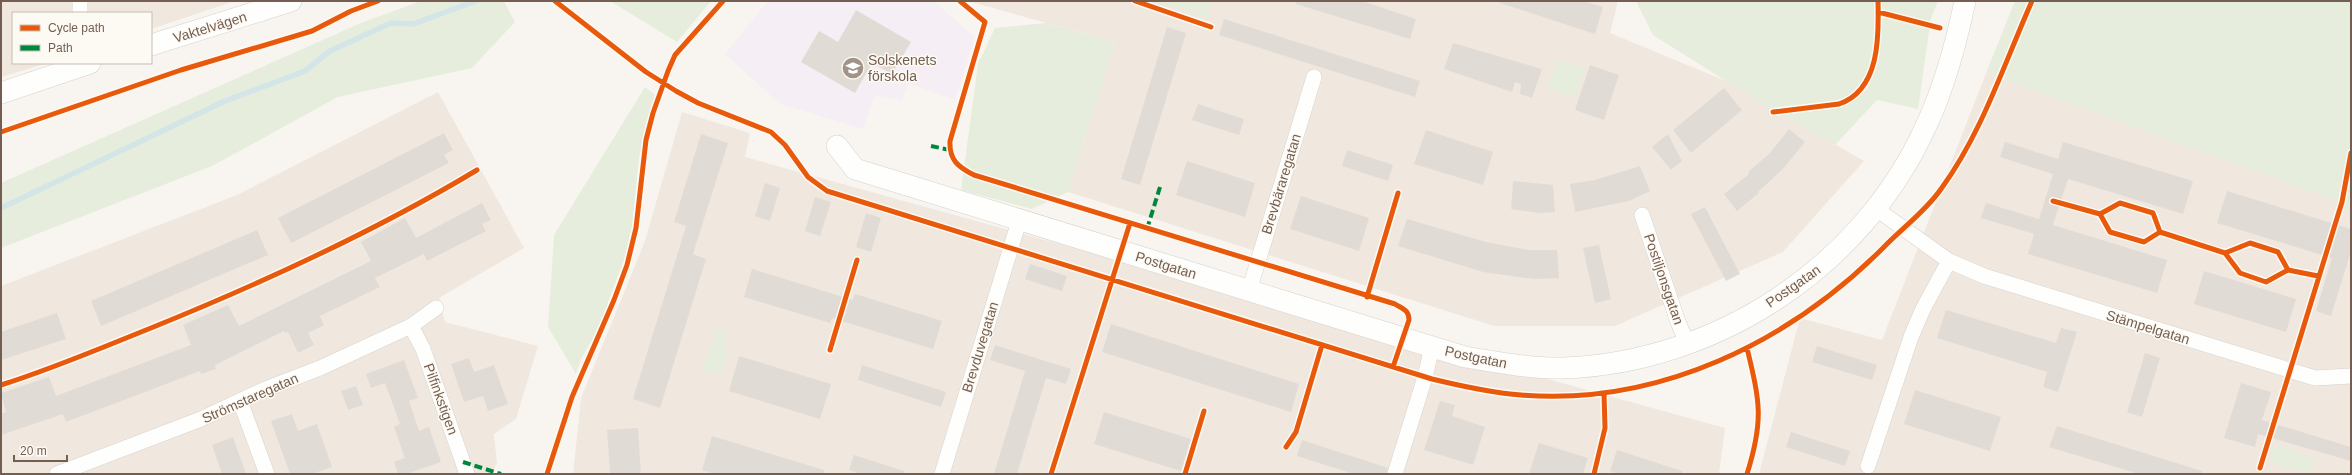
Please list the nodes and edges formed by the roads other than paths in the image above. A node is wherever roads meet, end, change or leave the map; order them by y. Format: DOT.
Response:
graph roads {
  1 [pos="80,1"];
  2 [pos="1965,1"];
  3 [pos="282,3"];
  4 [pos="80,12"];
  5 [pos="152,45"];
  6 [pos="86,64"];
  7 [pos="1314,77"];
  8 [pos="1,93"];
  9 [pos="837,146"];
  10 [pos="1875,208"];
  11 [pos="1642,215"];
  12 [pos="1019,221"];
  13 [pos="1949,260"];
  14 [pos="1249,291"];
  15 [pos="436,308"];
  16 [pos="411,326"];
  17 [pos="1687,343"];
  18 [pos="1432,347"];
  19 [pos="2351,376"];
  20 [pos="240,401"];
  21 [pos="1868,466"];
  22 [pos="57,474"];
  23 [pos="267,474"];
  24 [pos="468,474"];
  25 [pos="942,474"];
  26 [pos="1395,474"];
  1 -- 4 [label="street"];
  2 -- 10 [label="street, Postgatan"];
  3 -- 5 [label="street, Vaktelvägen"];
  6 -- 8 [label="street"];
  7 -- 14 [label="street, Brevbäraregatan"];
  9 -- 12 [label="street, Postgatan"];
  10 -- 13 [label="street, Stämpelgatan"];
  10 -- 17 [label="street, Postgatan"];
  11 -- 17 [label="street, Postiljonsgatan"];
  12 -- 14 [label="street, Postgatan"];
  12 -- 25 [label="street, Brevduvegatan"];
  13 -- 19 [label="street, Stämpelgatan"];
  13 -- 21 [label="street"];
  14 -- 18 [label="street, Postgatan"];
  15 -- 16 [label="street, Strömstaregatan"];
  16 -- 20 [label="street, Strömstaregatan"];
  16 -- 24 [label="street, Pilfinkstigen"];
  17 -- 18 [label="street, Postgatan"];
  18 -- 26 [label="street"];
  20 -- 22 [label="street, Strömstaregatan"];
  20 -- 23 [label="street"];
}
